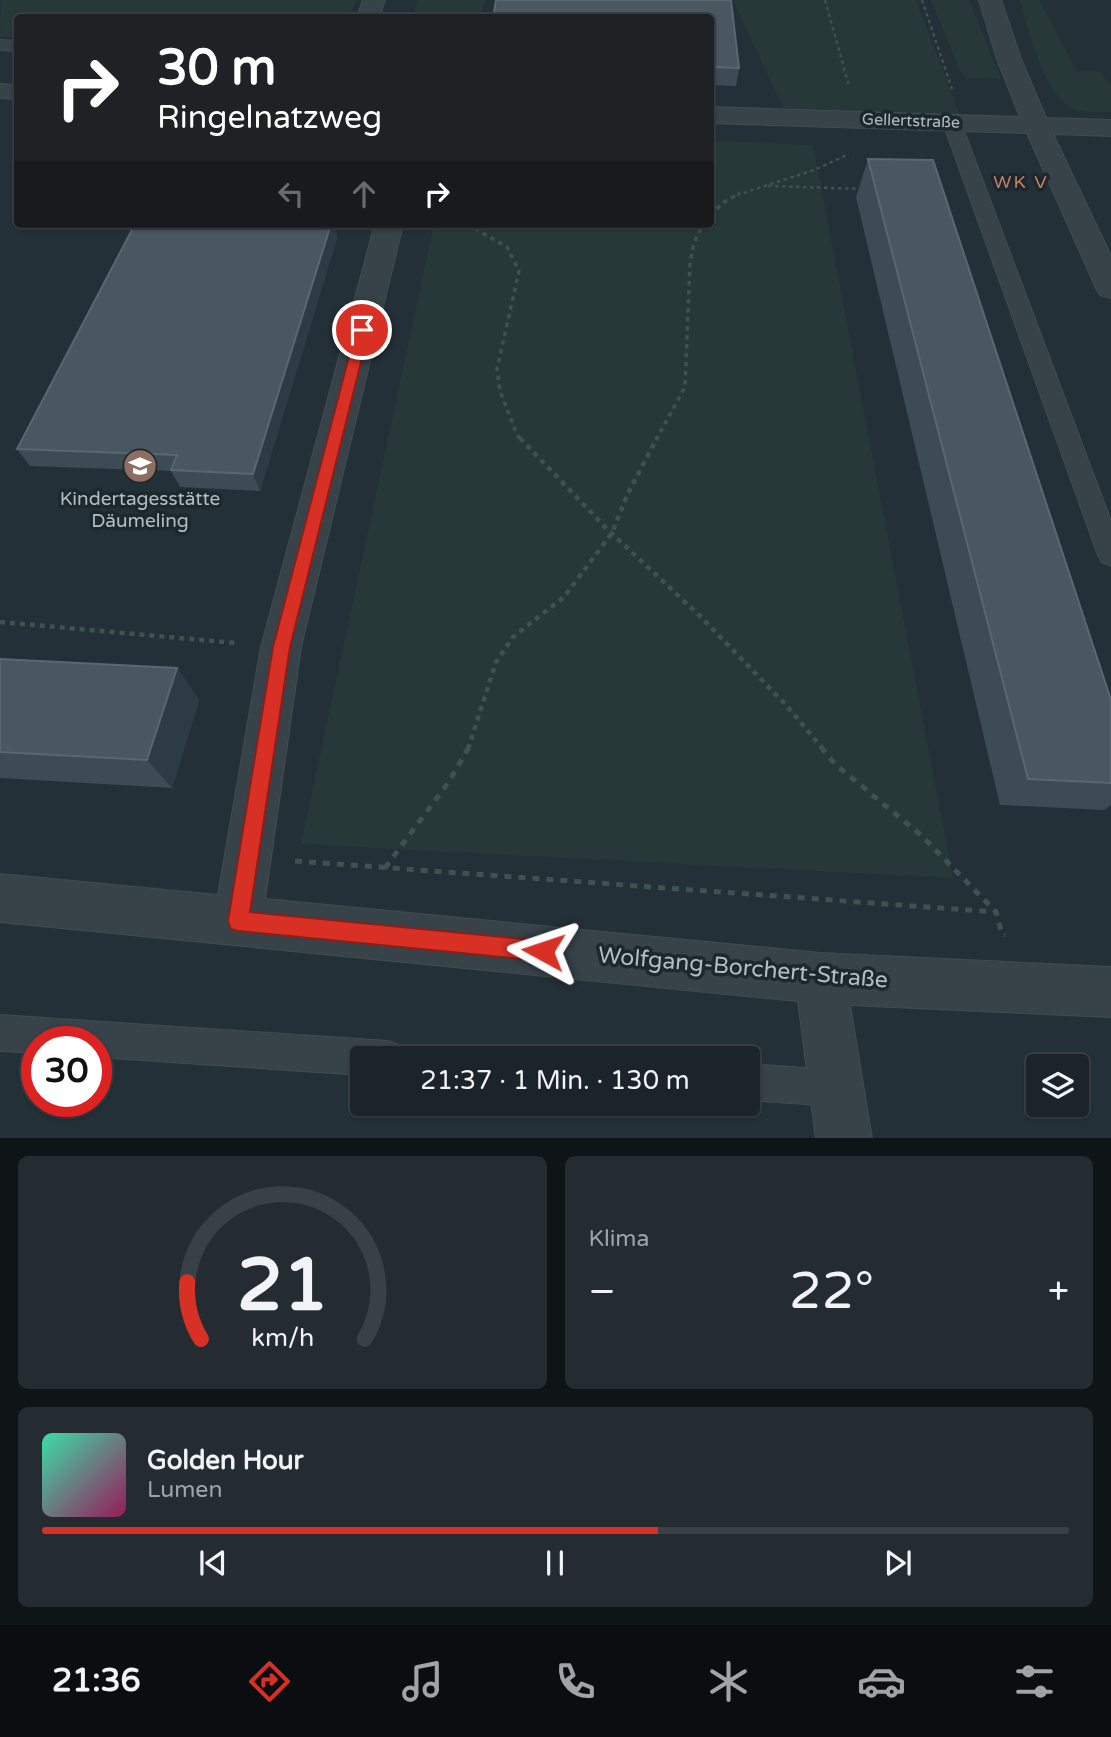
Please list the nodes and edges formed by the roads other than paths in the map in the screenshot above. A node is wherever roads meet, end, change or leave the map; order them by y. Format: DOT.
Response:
graph roads {
  1 [pos="990,0"];
  2 [pos="714,115"];
  3 [pos="958,123"];
  4 [pos="1037,125"];
  5 [pos="1111,128"];
  6 [pos="388,228"];
  7 [pos="1111,288"];
  8 [pos="1111,555"];
  9 [pos="0,898"];
  10 [pos="238,921"];
  11 [pos="820,978"];
  12 [pos="1111,992"];
  13 [pos="0,1033"];
  14 [pos="350,1056"];
  15 [pos="760,1083"];
  16 [pos="836,1088"];
  17 [pos="844,1138"];
  1 -- 4 [label="street"];
  2 -- 3 [label="street, Gellertstraße"];
  3 -- 4 [label="street, Gellertstraße"];
  3 -- 8 [label="lane"];
  4 -- 5 [label="street, Gellertstraße"];
  4 -- 7 [label="street"];
  6 -- 10 [label="street"];
  9 -- 10 [label="street, Wolfgang-Borchert-Straße"];
  10 -- 11 [label="street, Wolfgang-Borchert-Straße"];
  11 -- 12 [label="street, Wolfgang-Borchert-Straße"];
  11 -- 16 [label="street"];
  13 -- 14 [label="lane"];
  15 -- 16 [label="lane"];
  16 -- 17 [label="street"];
}
